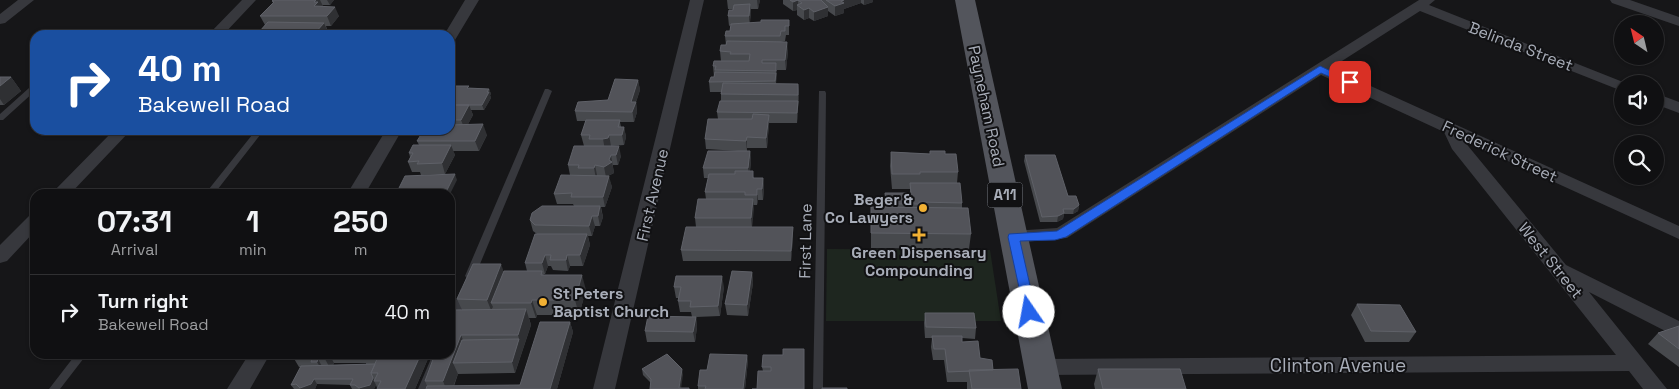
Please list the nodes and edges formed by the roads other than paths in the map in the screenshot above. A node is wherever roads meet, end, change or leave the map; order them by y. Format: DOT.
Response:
graph roads {
  1 [pos="26,0"];
  2 [pos="249,0"];
  3 [pos="472,0"];
  4 [pos="698,0"];
  5 [pos="965,0"];
  6 [pos="1617,0"];
  7 [pos="1424,3"];
  8 [pos="0,20"];
  9 [pos="1679,22"];
  10 [pos="220,30"];
  11 [pos="454,30"];
  12 [pos="1320,69"];
  13 [pos="1614,83"];
  14 [pos="548,91"];
  15 [pos="30,92"];
  16 [pos="822,94"];
  17 [pos="1664,102"];
  18 [pos="1679,108"];
  19 [pos="0,118"];
  20 [pos="1450,128"];
  21 [pos="117,135"];
  22 [pos="256,135"];
  23 [pos="391,135"];
  24 [pos="65,189"];
  25 [pos="213,189"];
  26 [pos="359,189"];
  27 [pos="30,225"];
  28 [pos="1679,234"];
  29 [pos="1014,237"];
  30 [pos="0,256"];
  31 [pos="1557,267"];
  32 [pos="455,313"];
  33 [pos="1679,330"];
  34 [pos="78,359"];
  35 [pos="257,359"];
  36 [pos="436,359"];
  37 [pos="1635,363"];
  38 [pos="1043,378"];
  39 [pos="54,389"];
  40 [pos="238,389"];
  41 [pos="423,389"];
  42 [pos="604,389"];
  43 [pos="818,389"];
  44 [pos="1656,389"];
  1 -- 8 [label="street"];
  2 -- 10 [label="street"];
  3 -- 11 [label="street"];
  4 -- 42 [label="street, First Avenue"];
  5 -- 29 [label="main road, Payneham Road / A11"];
  6 -- 9 [label="street"];
  7 -- 12 [label="street"];
  7 -- 13 [label="street, Belinda Street"];
  12 -- 20 [label="street, Frederick Street"];
  12 -- 29 [label="street"];
  14 -- 32 [label="lane"];
  15 -- 19 [label="lane"];
  16 -- 43 [label="lane, First Lane"];
  17 -- 18 [label="street"];
  20 -- 28 [label="street, Frederick Street"];
  20 -- 31 [label="street, West Street"];
  21 -- 24 [label="street"];
  22 -- 25 [label="lane"];
  23 -- 26 [label="street"];
  27 -- 30 [label="street"];
  29 -- 38 [label="main road, Payneham Road / A11"];
  31 -- 33 [label="street"];
  31 -- 37 [label="street, West Street"];
  34 -- 39 [label="lane"];
  35 -- 40 [label="street"];
  36 -- 41 [label="lane"];
  37 -- 38 [label="street, Clinton Avenue"];
  37 -- 44 [label="street, West Street"];
}
